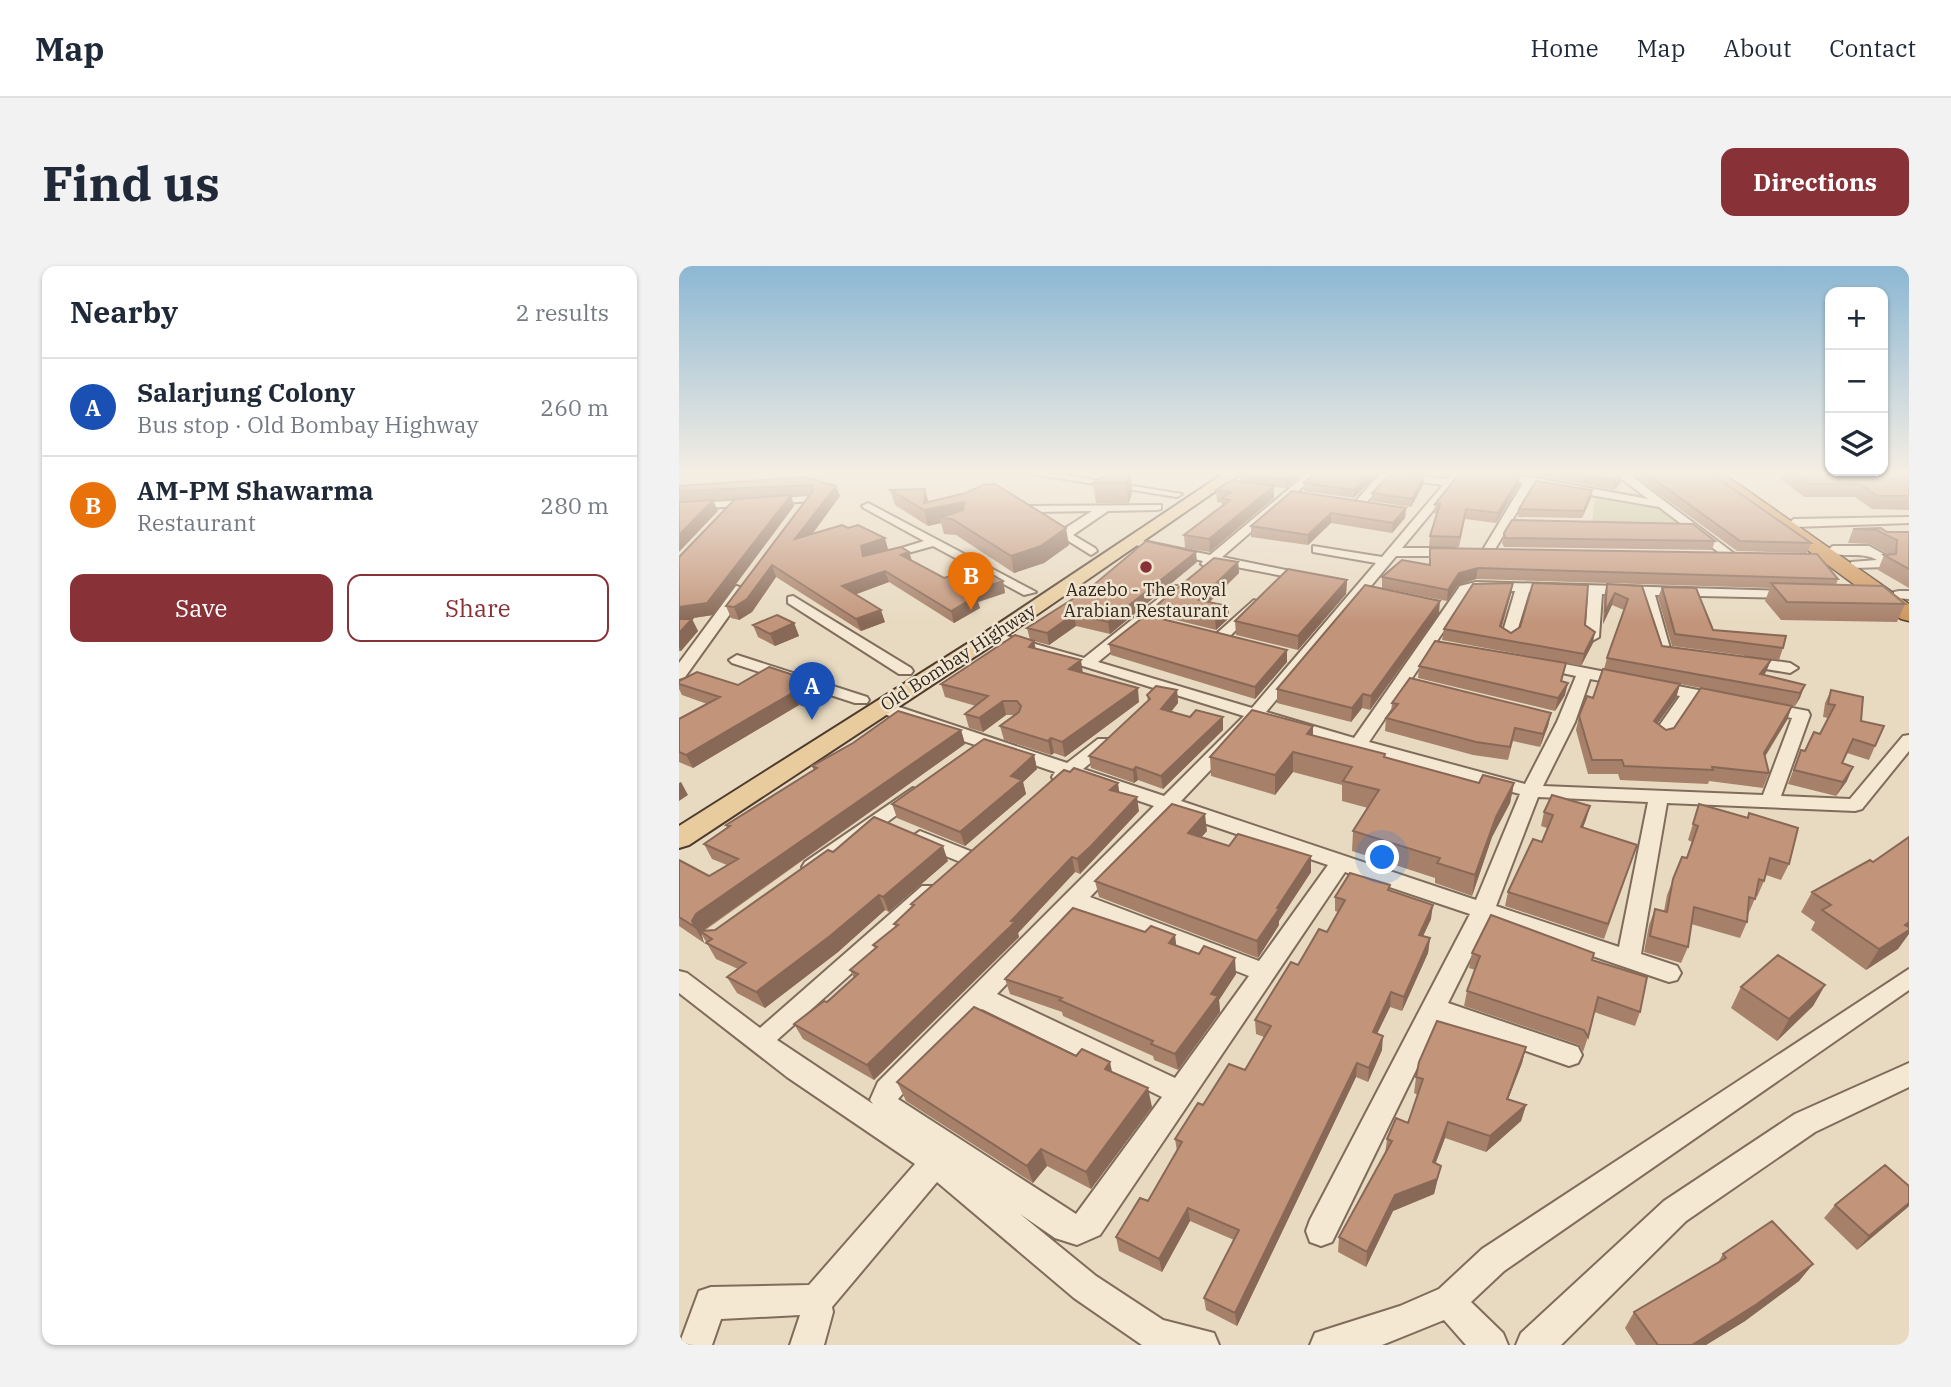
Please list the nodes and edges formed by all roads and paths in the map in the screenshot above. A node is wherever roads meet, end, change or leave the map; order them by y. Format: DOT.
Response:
graph roads {
  1 [pos="900,522"];
  2 [pos="1044,522"];
  3 [pos="1083,522"];
  4 [pos="1135,522"];
  5 [pos="1159,522"];
  6 [pos="1251,522"];
  7 [pos="1411,522"];
  8 [pos="1505,522"];
  9 [pos="1688,522"];
  10 [pos="1785,522"];
  11 [pos="1819,522"];
  12 [pos="1794,523"];
  13 [pos="1669,527"];
  14 [pos="1696,528"];
  15 [pos="935,535"];
  16 [pos="1064,535"];
  17 [pos="1129,542"];
  18 [pos="1317,550"];
  19 [pos="1091,551"];
  20 [pos="1833,555"];
  21 [pos="1389,556"];
  22 [pos="1707,557"];
  23 [pos="1213,559"];
  24 [pos="1808,559"];
  25 [pos="872,562"];
  26 [pos="1856,565"];
  27 [pos="753,574"];
  28 [pos="1324,582"];
  29 [pos="1277,583"];
  30 [pos="1523,588"];
  31 [pos="1595,591"];
  32 [pos="1029,592"];
  33 [pos="1647,592"];
  34 [pos="1814,595"];
  35 [pos="1856,596"];
  36 [pos="793,600"];
  37 [pos="1902,601"];
  38 [pos="715,623"];
  39 [pos="691,625"];
  40 [pos="992,636"];
  41 [pos="1592,637"];
  42 [pos="1508,638"];
  43 [pos="1243,644"];
  44 [pos="1702,656"];
  45 [pos="737,660"];
  46 [pos="1727,660"];
  47 [pos="1520,661"];
  48 [pos="1087,663"];
  49 [pos="1790,667"];
  50 [pos="905,671"];
  51 [pos="1585,672"];
  52 [pos="679,674"];
  53 [pos="1691,692"];
  54 [pos="861,700"];
  55 [pos="881,707"];
  56 [pos="1256,713"];
  57 [pos="1004,728"];
  58 [pos="1661,736"];
  59 [pos="1909,740"];
  60 [pos="985,742"];
  61 [pos="1104,743"];
  62 [pos="1358,744"];
  63 [pos="963,758"];
  64 [pos="1068,770"];
  65 [pos="930,781"];
  66 [pos="1048,788"];
  67 [pos="1531,791"];
  68 [pos="1659,795"];
  69 [pos="1770,801"];
  70 [pos="1167,804"];
  71 [pos="679,819"];
  72 [pos="877,820"];
  73 [pos="679,839"];
  74 [pos="988,840"];
  75 [pos="968,858"];
  76 [pos="1341,862"];
  77 [pos="790,883"];
  78 [pos="1074,899"];
  79 [pos="1483,910"];
  80 [pos="1628,959"];
  81 [pos="1264,972"];
  82 [pos="1669,973"];
  83 [pos="679,980"];
  84 [pos="1906,982"];
  85 [pos="979,996"];
  86 [pos="1433,1008"];
  87 [pos="771,1032"];
  88 [pos="1569,1055"];
  89 [pos="1909,1074"];
  90 [pos="1180,1093"];
  91 [pos="935,1162"];
  92 [pos="1321,1231"];
  93 [pos="1450,1300"];
  94 [pos="814,1303"];
  95 [pos="1377,1339"];
  96 [pos="695,1345"];
  97 [pos="807,1345"];
  98 [pos="1202,1345"];
  99 [pos="1327,1345"];
  100 [pos="1491,1345"];
  101 [pos="1533,1345"];
  1 -- 15 [label="street"];
  2 -- 16 [label="street"];
  3 -- 16 [label="street"];
  4 -- 19 [label="main road, Old Bombay Highway"];
  5 -- 17 [label="main road, Old Bombay Highway"];
  6 -- 23 [label="street"];
  7 -- 21 [label="street"];
  8 -- 21 [label="street"];
  9 -- 14 [label="street"];
  10 -- 20 [label="highway"];
  11 -- 12 [label="street"];
  12 -- 20 [label="highway"];
  13 -- 14 [label="street"];
  14 -- 22 [label="street"];
  15 -- 25 [label="street"];
  15 -- 32 [label="street"];
  16 -- 19 [label="street"];
  17 -- 23 [label="street"];
  17 -- 40 [label="main road, Old Bombay Highway"];
  18 -- 21 [label="street"];
  19 -- 32 [label="main road, Old Bombay Highway"];
  20 -- 24 [label="street"];
  20 -- 26 [label="highway"];
  20 -- 26 [label="street"];
  20 -- 37 [label="highway"];
  21 -- 56 [label="street"];
  23 -- 29 [label="street"];
  23 -- 48 [label="street"];
  26 -- 37 [label="highway"];
  27 -- 38 [label="street"];
  28 -- 29 [label="street"];
  29 -- 43 [label="street"];
  30 -- 31 [label="street"];
  30 -- 42 [label="street"];
  30 -- 62 [label="street"];
  31 -- 33 [label="street"];
  31 -- 41 [label="street"];
  32 -- 50 [label="main road, Old Bombay Highway"];
  33 -- 34 [label="street"];
  33 -- 44 [label="street"];
  35 -- 37 [label="street"];
  36 -- 50 [label="street"];
  38 -- 39 [label="street"];
  38 -- 52 [label="street"];
  40 -- 48 [label="street"];
  40 -- 55 [label="main road, Old Bombay Highway"];
  45 -- 54 [label="street"];
  46 -- 49 [label="street"];
  47 -- 51 [label="street"];
  48 -- 56 [label="street"];
  50 -- 54 [label="main road, Old Bombay Highway"];
  51 -- 53 [label="street"];
  51 -- 67 [label="street"];
  53 -- 58 [label="street"];
  53 -- 69 [label="street"];
  54 -- 71 [label="main road, Old Bombay Highway"];
  55 -- 60 [label="street"];
  55 -- 73 [label="main road, Old Bombay Highway"];
  56 -- 62 [label="street"];
  56 -- 70 [label="street"];
  57 -- 60 [label="street"];
  59 -- 69 [label="street"];
  60 -- 63 [label="street"];
  60 -- 64 [label="street"];
  61 -- 64 [label="street"];
  62 -- 67 [label="street"];
  64 -- 66 [label="street"];
  64 -- 70 [label="street"];
  65 -- 72 [label="street"];
  67 -- 68 [label="street"];
  67 -- 79 [label="street"];
  68 -- 69 [label="street"];
  68 -- 80 [label="street"];
  70 -- 76 [label="street"];
  70 -- 78 [label="street"];
  72 -- 75 [label="street"];
  72 -- 77 [label="street"];
  74 -- 75 [label="street"];
  75 -- 87 [label="street"];
  76 -- 79 [label="street"];
  76 -- 81 [label="street"];
  78 -- 81 [label="street"];
  78 -- 85 [label="street"];
  79 -- 80 [label="street"];
  79 -- 86 [label="street"];
  80 -- 82 [label="street"];
  81 -- 90 [label="street"];
  83 -- 91 [label="street"];
  84 -- 93 [label="street"];
  85 -- 90 [label="street"];
  85 -- 90 [label="street"];
  86 -- 88 [label="street"];
  86 -- 92 [label="street"];
  89 -- 101 [label="street"];
  91 -- 94 [label="street"];
  91 -- 98 [label="street"];
  93 -- 95 [label="street"];
  93 -- 100 [label="street"];
  94 -- 96 [label="street"];
  94 -- 97 [label="street"];
  95 -- 99 [label="street"];
}
